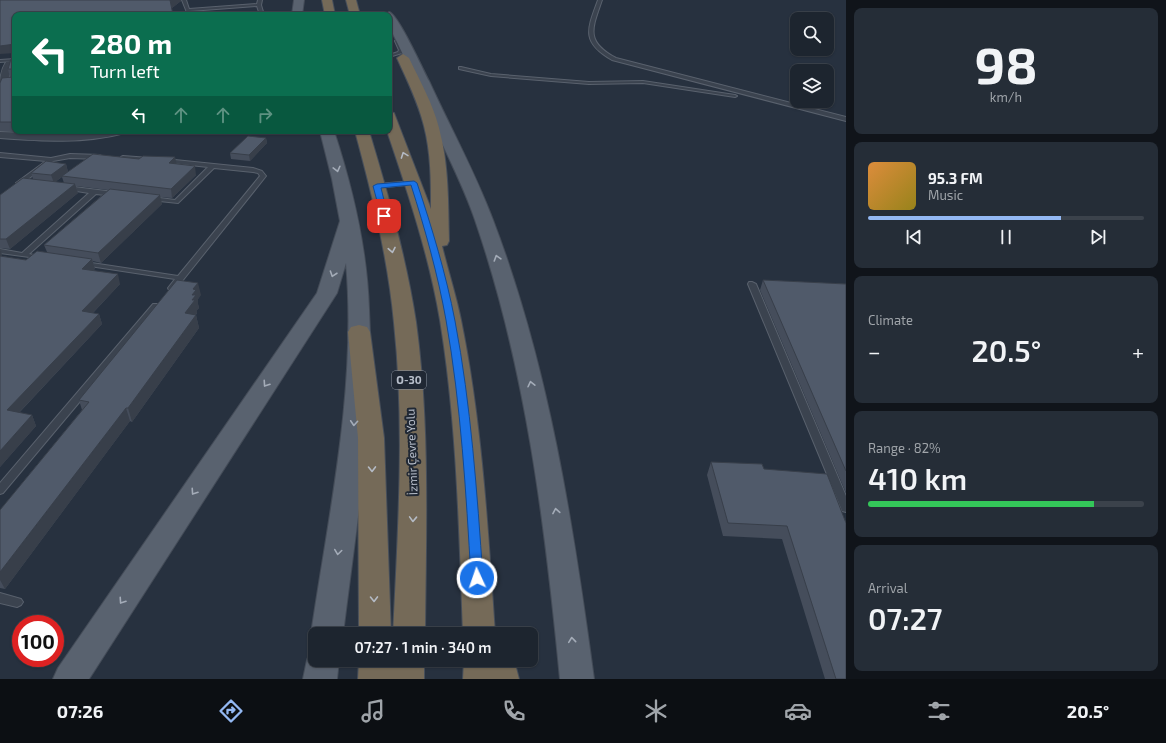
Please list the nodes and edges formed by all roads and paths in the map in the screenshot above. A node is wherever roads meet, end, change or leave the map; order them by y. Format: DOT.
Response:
graph roads {
  1 [pos="184,0"];
  2 [pos="299,0"];
  3 [pos="327,0"];
  4 [pos="351,0"];
  5 [pos="361,0"];
  6 [pos="600,0"];
  7 [pos="260,2"];
  8 [pos="236,11"];
  9 [pos="188,12"];
  10 [pos="195,12"];
  11 [pos="224,12"];
  12 [pos="261,12"];
  13 [pos="297,12"];
  14 [pos="329,12"];
  15 [pos="354,12"];
  16 [pos="360,12"];
  17 [pos="392,21"];
  18 [pos="392,25"];
  19 [pos="396,57"];
  20 [pos="12,60"];
  21 [pos="0,61"];
  22 [pos="12,64"];
  23 [pos="460,68"];
  24 [pos="12,82"];
  25 [pos="768,99"];
  26 [pos="846,119"];
  27 [pos="392,124"];
  28 [pos="108,134"];
  29 [pos="327,134"];
  30 [pos="363,134"];
  31 [pos="0,135"];
  32 [pos="0,156"];
  33 [pos="93,157"];
  34 [pos="107,158"];
  35 [pos="114,158"];
  36 [pos="51,160"];
  37 [pos="87,162"];
  38 [pos="212,166"];
  39 [pos="20,183"];
  40 [pos="414,183"];
  41 [pos="27,184"];
  42 [pos="377,186"];
  43 [pos="56,187"];
  44 [pos="10,190"];
  45 [pos="94,192"];
  46 [pos="124,195"];
  47 [pos="146,198"];
  48 [pos="348,223"];
  49 [pos="0,251"];
  50 [pos="23,255"];
  51 [pos="54,260"];
  52 [pos="78,263"];
  53 [pos="180,278"];
  54 [pos="441,280"];
  55 [pos="752,284"];
  56 [pos="359,332"];
  57 [pos="0,490"];
  58 [pos="846,508"];
  59 [pos="476,564"];
  60 [pos="0,598"];
  61 [pos="17,602"];
  62 [pos="327,627"];
  63 [pos="375,627"];
  64 [pos="409,627"];
  65 [pos="479,627"];
  66 [pos="490,627"];
  67 [pos="322,667"];
  68 [pos="375,667"];
  69 [pos="408,667"];
  70 [pos="480,667"];
  71 [pos="499,667"];
  72 [pos="70,679"];
  73 [pos="320,679"];
  74 [pos="375,679"];
  75 [pos="407,679"];
  76 [pos="480,679"];
  77 [pos="502,679"];
  78 [pos="577,679"];
  1 -- 9 [label="lane"];
  2 -- 13 [label="main road"];
  3 -- 14 [label="highway"];
  4 -- 15 [label="highway"];
  5 -- 16 [label="highway"];
  6 -- 25 [label="lane"];
  7 -- 10 [label="lane"];
  7 -- 12 [label="lane"];
  8 -- 11 [label="lane"];
  78 -- 17 [label="main road, one-way"];
  18 -- 19 [label="lane"];
  19 -- 54 [label="highway"];
  20 -- 21 [label="lane"];
  22 -- 24 [label="street"];
  23 -- 25 [label="lane"];
  25 -- 26 [label="lane"];
  40 -- 27 [label="highway, one-way"];
  28 -- 31 [label="street"];
  29 -- 48 [label="main road, one-way"];
  30 -- 42 [label="highway, İzmir Çevre Yolu / O-30"];
  32 -- 36 [label="lane"];
  33 -- 34 [label="lane"];
  33 -- 36 [label="lane"];
  33 -- 37 [label="lane"];
  35 -- 38 [label="lane"];
  36 -- 39 [label="lane"];
  38 -- 47 [label="lane"];
  38 -- 53 [label="lane"];
  39 -- 41 [label="lane"];
  39 -- 44 [label="lane"];
  40 -- 42 [label="lane"];
  40 -- 54 [label="highway"];
  42 -- 64 [label="highway, İzmir Çevre Yolu / O-30, one-way"];
  43 -- 45 [label="lane"];
  45 -- 46 [label="lane"];
  45 -- 50 [label="lane"];
  48 -- 56 [label="main road"];
  48 -- 72 [label="main road, one-way"];
  49 -- 50 [label="lane"];
  50 -- 51 [label="lane"];
  52 -- 53 [label="lane"];
  53 -- 57 [label="lane"];
  54 -- 59 [label="highway"];
  55 -- 58 [label="lane"];
  56 -- 62 [label="main road, one-way"];
  56 -- 63 [label="highway, one-way"];
  59 -- 65 [label="highway"];
  59 -- 66 [label="highway"];
  60 -- 61 [label="lane"];
  67 -- 73 [label="main road"];
  68 -- 74 [label="highway"];
  69 -- 75 [label="highway"];
  70 -- 76 [label="highway"];
  71 -- 77 [label="highway"];
}
